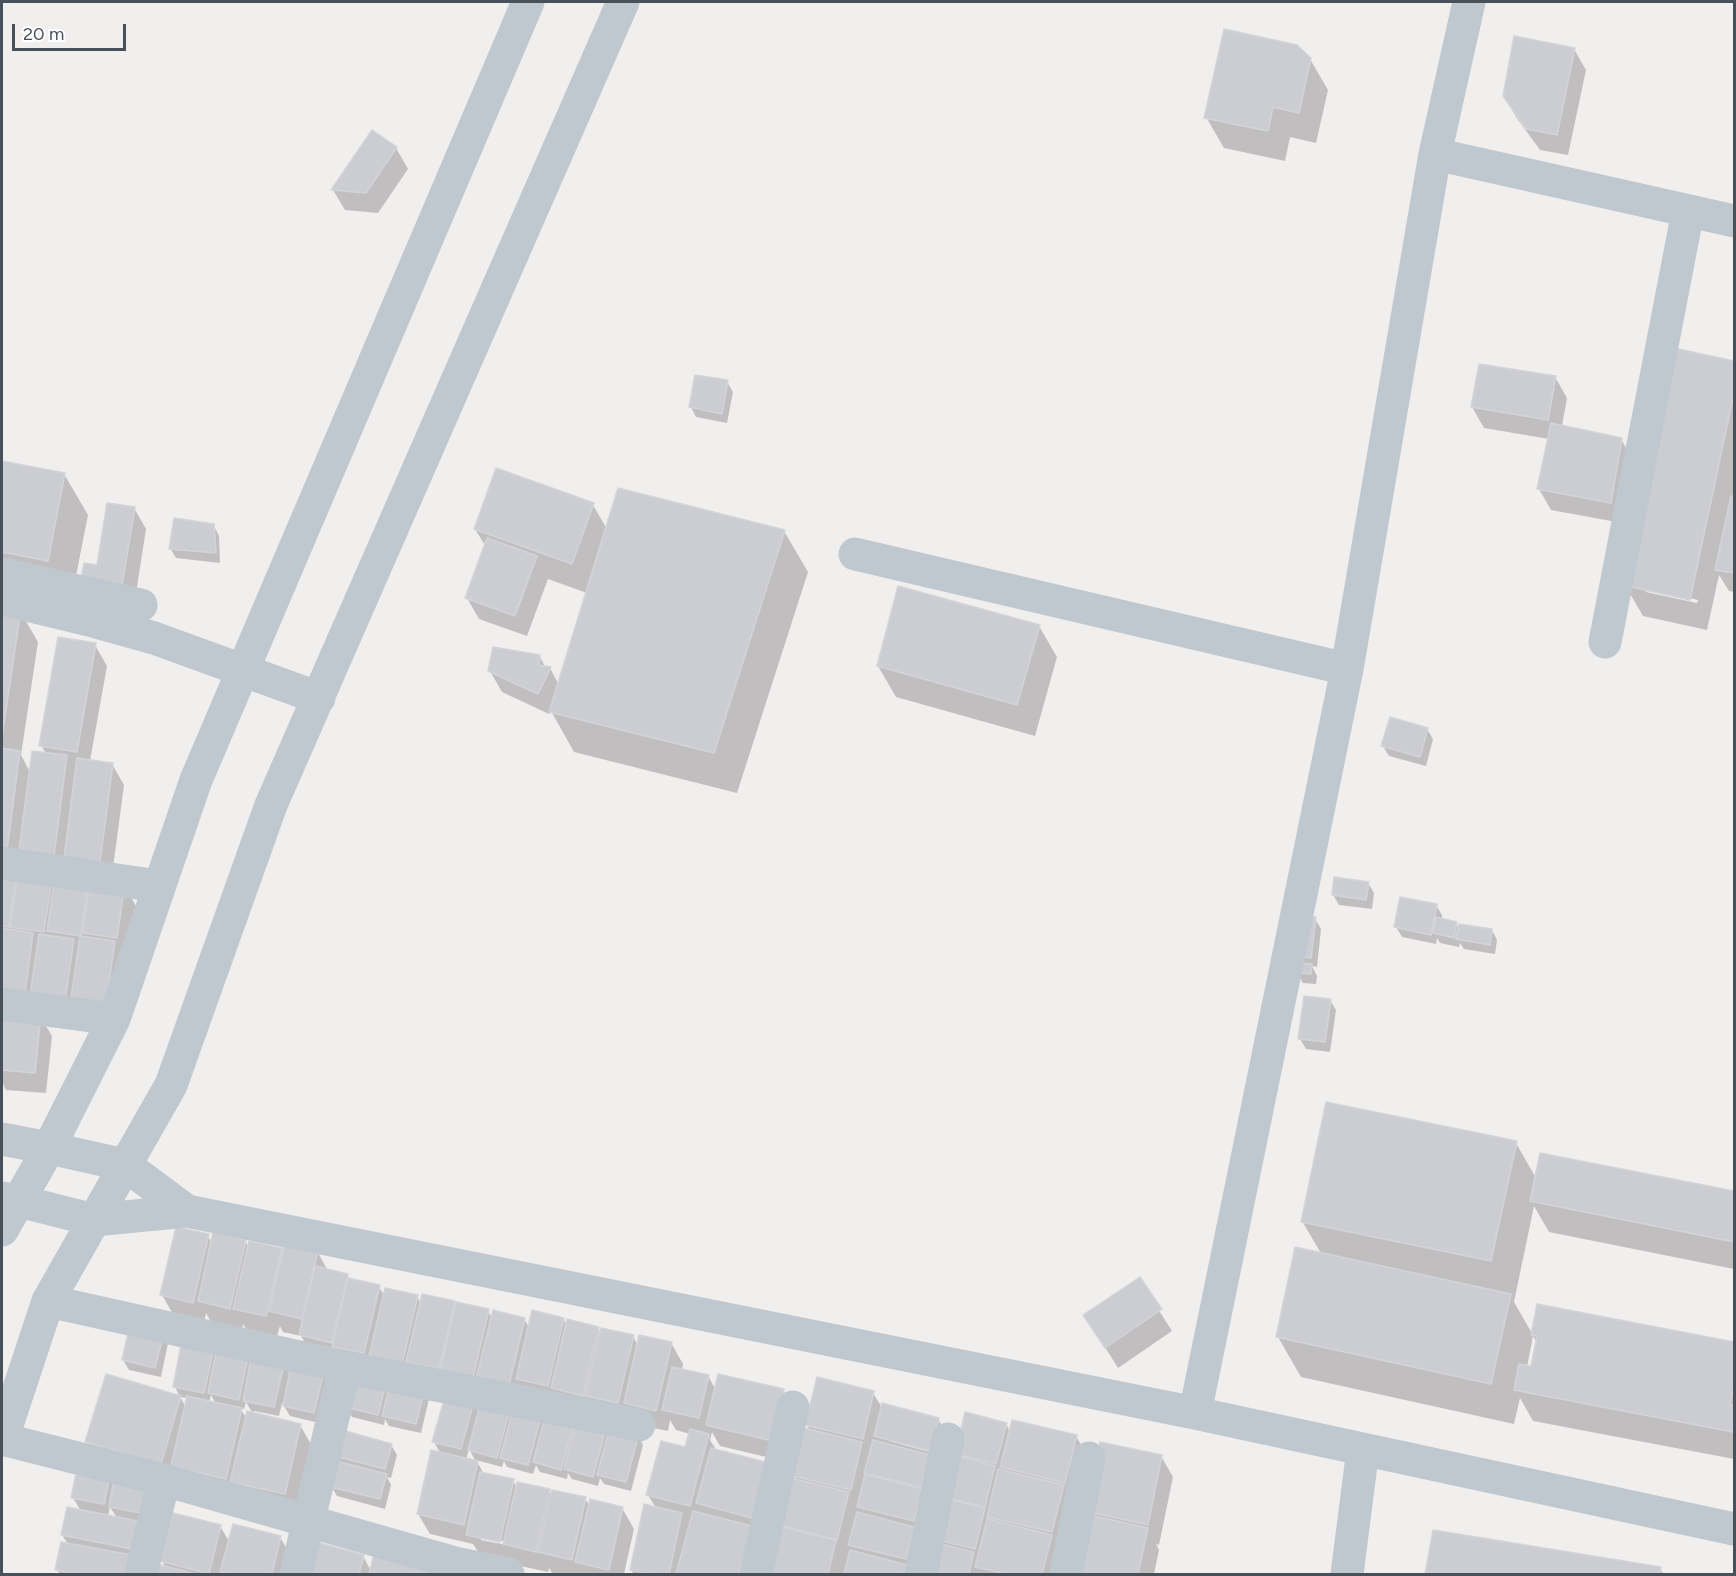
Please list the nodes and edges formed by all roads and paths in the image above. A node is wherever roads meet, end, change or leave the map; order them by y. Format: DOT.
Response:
graph roads {
  1 [pos="528,2"];
  2 [pos="622,2"];
  3 [pos="1469,2"];
  4 [pos="1435,154"];
  5 [pos="1688,210"];
  6 [pos="1734,221"];
  7 [pos="855,554"];
  8 [pos="2,574"];
  9 [pos="2,599"];
  10 [pos="141,605"];
  11 [pos="1605,642"];
  12 [pos="1347,669"];
  13 [pos="242,671"];
  14 [pos="319,698"];
  15 [pos="2,862"];
  16 [pos="158,886"];
  17 [pos="2,1004"];
  18 [pos="114,1019"];
  19 [pos="2,1139"];
  20 [pos="49,1148"];
  21 [pos="125,1165"];
  22 [pos="10,1200"];
  23 [pos="187,1211"];
  24 [pos="94,1220"];
  25 [pos="2,1230"];
  26 [pos="48,1301"];
  27 [pos="345,1367"];
  28 [pos="793,1407"];
  29 [pos="1195,1413"];
  30 [pos="639,1425"];
  31 [pos="2,1439"];
  32 [pos="948,1439"];
  33 [pos="1364,1449"];
  34 [pos="1089,1458"];
  35 [pos="164,1480"];
  36 [pos="309,1520"];
  37 [pos="1734,1529"];
  38 [pos="458,1569"];
  39 [pos="141,1575"];
  40 [pos="296,1575"];
  41 [pos="508,1575"];
  42 [pos="756,1575"];
  43 [pos="921,1575"];
  44 [pos="1065,1575"];
  45 [pos="1347,1575"];
  1 -- 13 [label="street"];
  2 -- 14 [label="street"];
  3 -- 4 [label="street"];
  4 -- 5 [label="street"];
  4 -- 12 [label="street"];
  5 -- 6 [label="street"];
  5 -- 11 [label="street"];
  7 -- 12 [label="street"];
  8 -- 10 [label="street"];
  9 -- 13 [label="street"];
  12 -- 29 [label="street"];
  13 -- 14 [label="street"];
  13 -- 16 [label="street"];
  14 -- 21 [label="street"];
  15 -- 16 [label="street"];
  16 -- 18 [label="street"];
  17 -- 18 [label="street"];
  18 -- 20 [label="street"];
  19 -- 20 [label="street"];
  20 -- 21 [label="street"];
  20 -- 22 [label="street"];
  21 -- 23 [label="street"];
  21 -- 24 [label="street"];
  22 -- 24 [label="street"];
  22 -- 25 [label="street"];
  23 -- 24 [label="street"];
  23 -- 29 [label="street"];
  24 -- 26 [label="street"];
  26 -- 27 [label="street"];
  26 -- 31 [label="street"];
  27 -- 30 [label="street"];
  27 -- 36 [label="street"];
  28 -- 42 [label="street"];
  29 -- 33 [label="street"];
  31 -- 35 [label="street"];
  32 -- 43 [label="street"];
  33 -- 37 [label="street"];
  33 -- 45 [label="street"];
  34 -- 44 [label="street"];
  35 -- 36 [label="street"];
  35 -- 39 [label="street"];
  36 -- 38 [label="street"];
  36 -- 40 [label="street"];
  38 -- 41 [label="street"];
}
